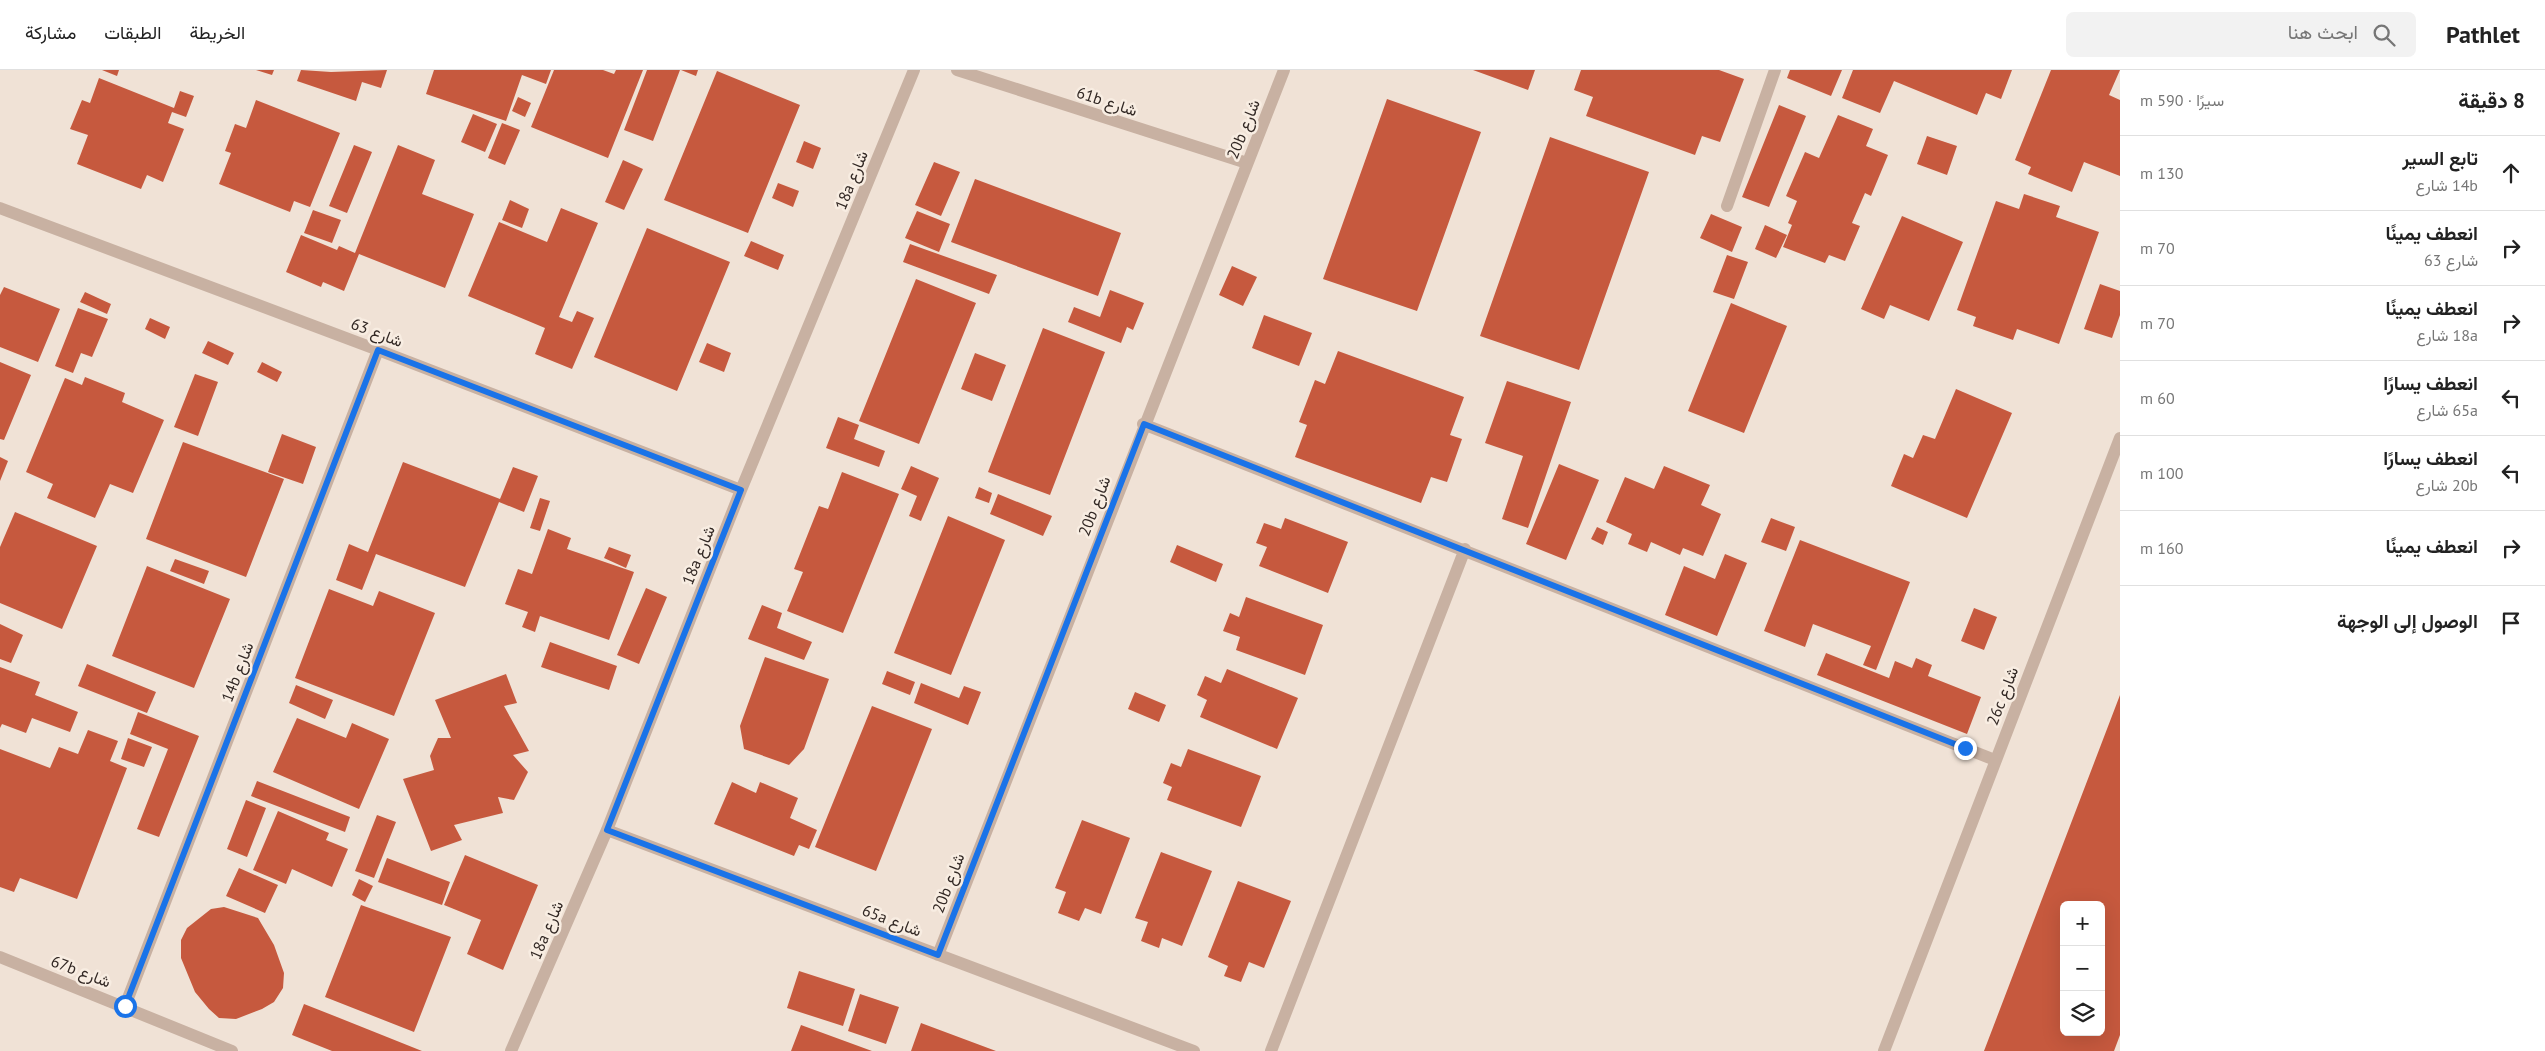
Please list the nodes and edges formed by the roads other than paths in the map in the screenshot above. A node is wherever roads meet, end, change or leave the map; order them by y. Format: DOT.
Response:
graph roads {
  1 [pos="914,70"];
  2 [pos="957,70"];
  3 [pos="1284,70"];
  4 [pos="1775,70"];
  5 [pos="1247,163"];
  6 [pos="1727,206"];
  7 [pos="0,208"];
  8 [pos="378,350"];
  9 [pos="1144,424"];
  10 [pos="2120,438"];
  11 [pos="741,490"];
  12 [pos="1464,549"];
  13 [pos="1995,760"];
  14 [pos="607,830"];
  15 [pos="938,955"];
  16 [pos="0,957"];
  17 [pos="125,1006"];
  18 [pos="1164,1046"];
  19 [pos="232,1051"];
  20 [pos="511,1051"];
  21 [pos="1194,1051"];
  22 [pos="1271,1051"];
  23 [pos="1884,1051"];
  1 -- 11 [label="street, 18a شارع"];
  2 -- 5 [label="street, 61b شارع"];
  3 -- 5 [label="street, 20b شارع"];
  4 -- 6 [label="street"];
  5 -- 9 [label="street, 20b شارع"];
  7 -- 8 [label="street, شارع 63"];
  8 -- 11 [label="street, شارع 63"];
  8 -- 17 [label="street, 14b شارع"];
  9 -- 12 [label="street"];
  9 -- 15 [label="street, 20b شارع"];
  10 -- 13 [label="street, 26c شارع"];
  11 -- 14 [label="street, 18a شارع"];
  12 -- 13 [label="street"];
  12 -- 22 [label="street"];
  13 -- 23 [label="street, 26c شارع"];
  14 -- 15 [label="street, 65a شارع"];
  14 -- 20 [label="street, 18a شارع"];
  15 -- 18 [label="street, 65a شارع"];
  16 -- 17 [label="street, 67b شارع"];
  17 -- 19 [label="street, 67b شارع"];
  18 -- 21 [label="street, 65a شارع"];
}
